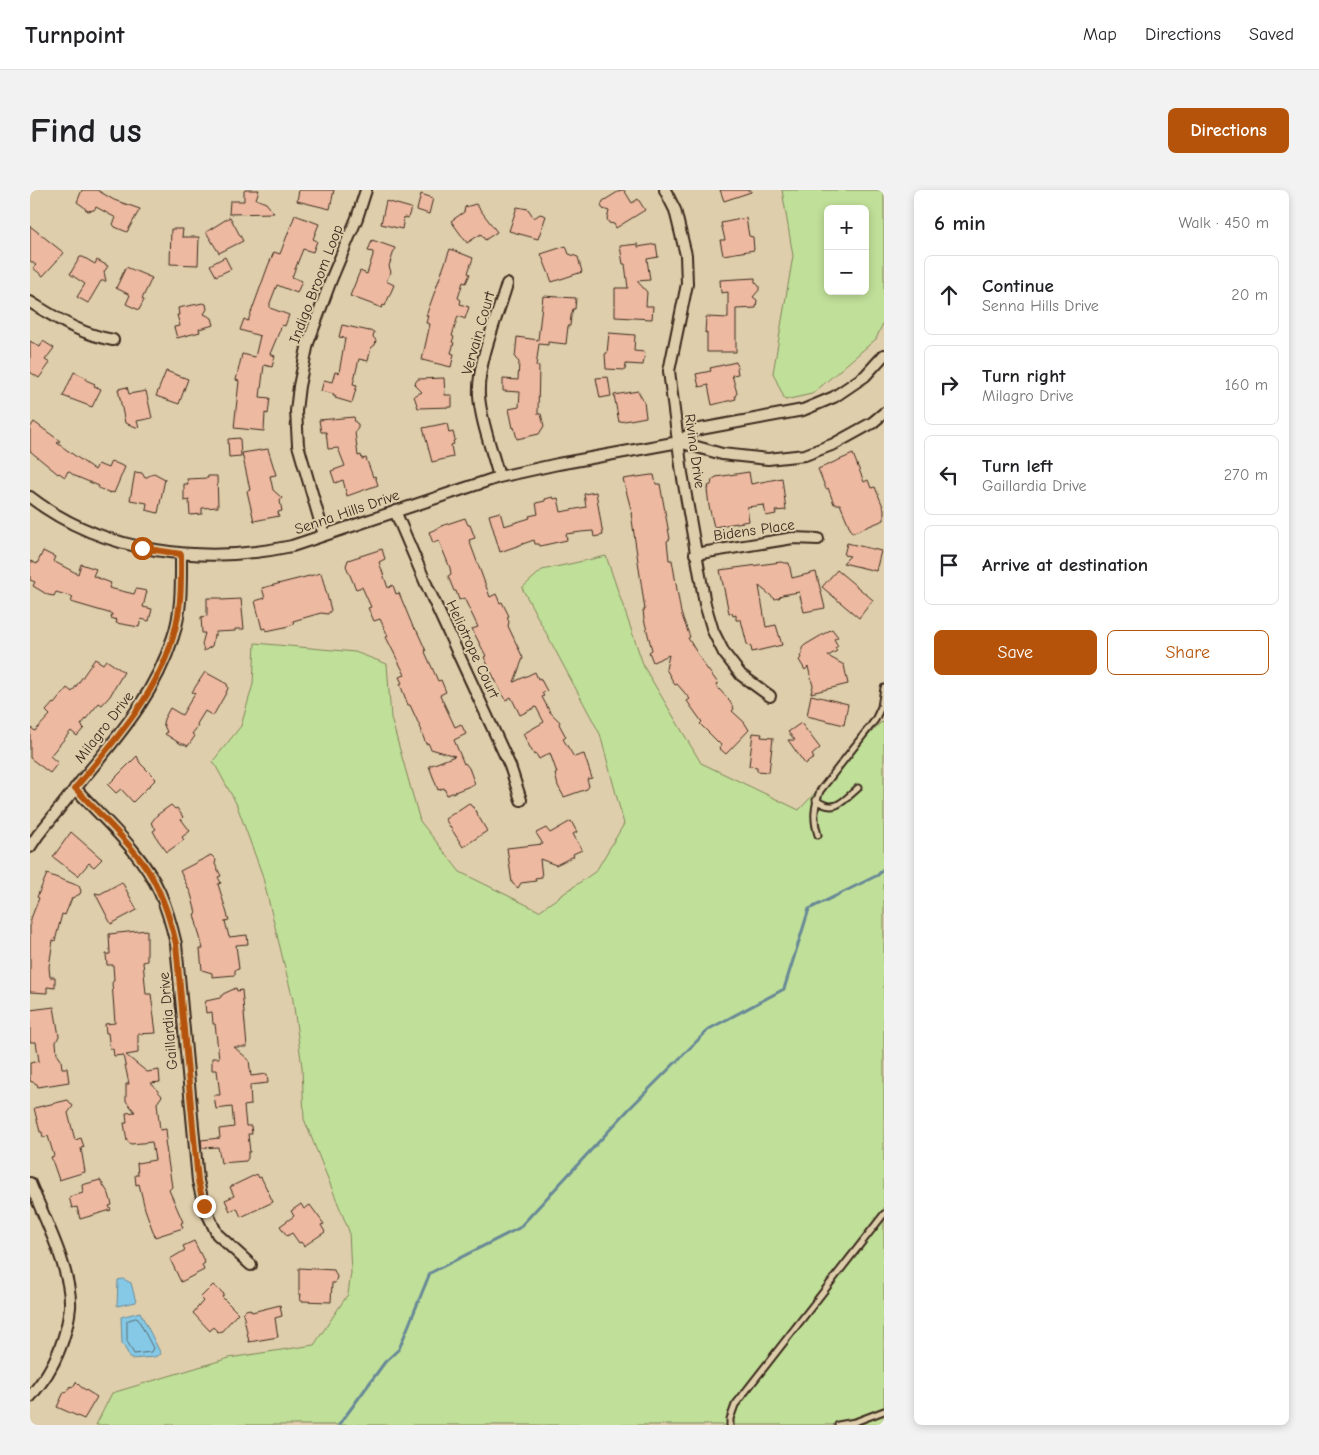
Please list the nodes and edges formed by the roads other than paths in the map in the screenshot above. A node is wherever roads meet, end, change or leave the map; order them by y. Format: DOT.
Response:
graph roads {
  1 [pos="366,190"];
  2 [pos="665,190"];
  3 [pos="508,284"];
  4 [pos="30,302"];
  5 [pos="113,340"];
  6 [pos="884,355"];
  7 [pos="884,413"];
  8 [pos="679,442"];
  9 [pos="499,477"];
  10 [pos="30,497"];
  11 [pos="395,511"];
  12 [pos="324,536"];
  13 [pos="818,539"];
  14 [pos="181,554"];
  15 [pos="695,554"];
  16 [pos="884,688"];
  17 [pos="770,696"];
  18 [pos="75,788"];
  19 [pos="858,788"];
  20 [pos="521,800"];
  21 [pos="816,800"];
  22 [pos="818,835"];
  23 [pos="30,847"];
  24 [pos="30,1183"];
  25 [pos="884,1214"];
  26 [pos="250,1265"];
  27 [pos="30,1398"];
  28 [pos="884,1411"];
  29 [pos="730,1425"];
  30 [pos="838,1425"];
  1 -- 12 [label="street, Indigo Broom Loop"];
  2 -- 8 [label="street, Rivina Drive"];
  3 -- 9 [label="street, Vervain Court"];
  4 -- 5 [label="street"];
  6 -- 8 [label="street, Senna Hills Drive"];
  7 -- 8 [label="street, Senna Hills Drive"];
  8 -- 9 [label="street, Senna Hills Drive"];
  8 -- 15 [label="street, Rivina Drive"];
  9 -- 11 [label="street, Senna Hills Drive"];
  10 -- 14 [label="street, Senna Hills Drive"];
  11 -- 12 [label="street, Senna Hills Drive"];
  11 -- 20 [label="street, Heliotrope Court"];
  12 -- 14 [label="street, Senna Hills Drive"];
  13 -- 15 [label="street, Bidens Place"];
  14 -- 18 [label="street, Milagro Drive"];
  15 -- 17 [label="street, Rivina Drive"];
  16 -- 21 [label="lane"];
  18 -- 23 [label="street, Milagro Drive"];
  18 -- 26 [label="street, Gaillardia Drive"];
  19 -- 21 [label="lane"];
  21 -- 22 [label="lane"];
  24 -- 27 [label="street"];
  25 -- 29 [label="lane"];
  28 -- 30 [label="lane"];
}
